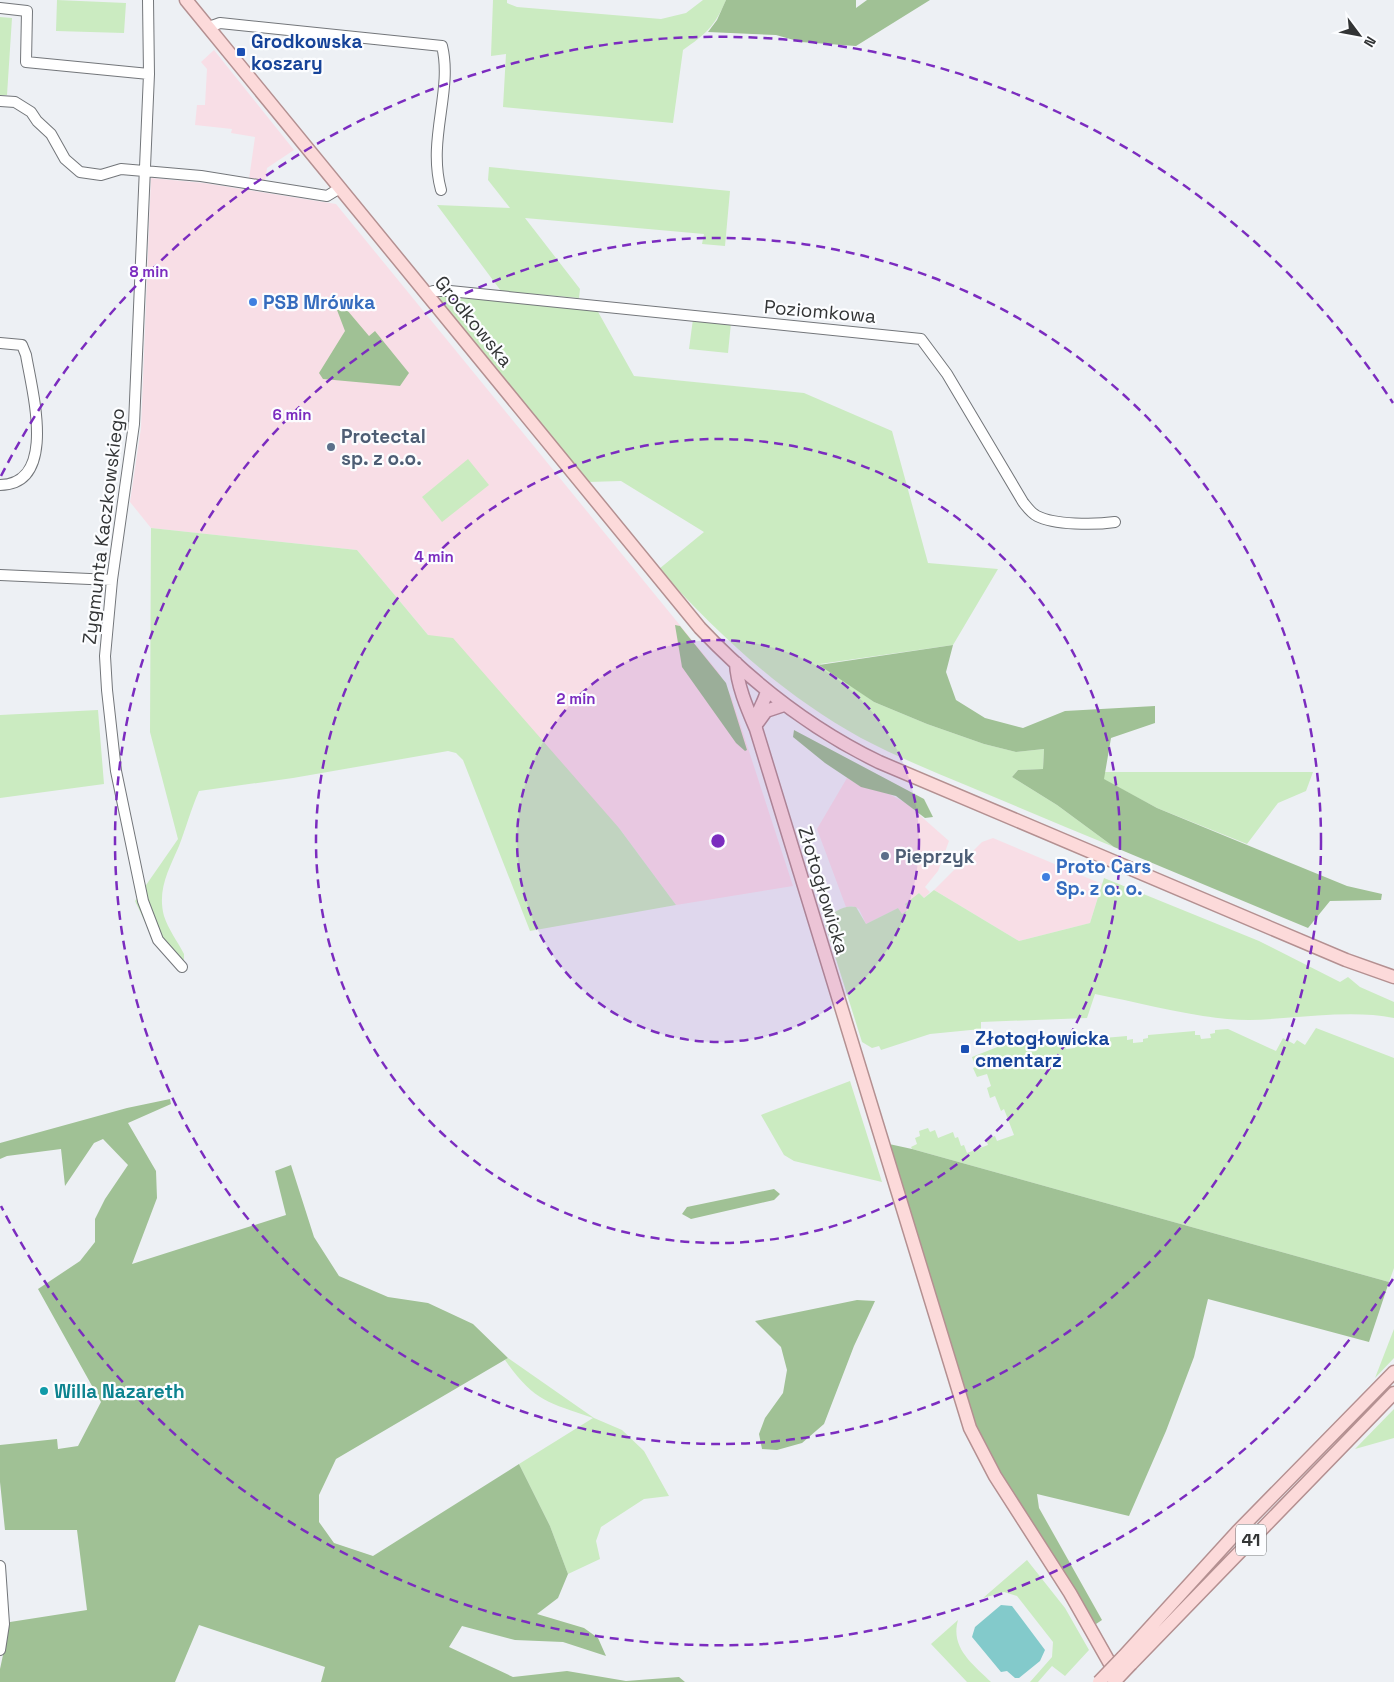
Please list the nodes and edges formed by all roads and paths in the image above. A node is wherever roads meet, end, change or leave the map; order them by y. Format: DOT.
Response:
graph roads {
  1 [pos="148,0"];
  2 [pos="186,0"];
  3 [pos="15,5"];
  4 [pos="0,8"];
  5 [pos="209,28"];
  6 [pos="149,74"];
  7 [pos="0,101"];
  8 [pos="143,171"];
  9 [pos="340,188"];
  10 [pos="441,190"];
  11 [pos="428,294"];
  12 [pos="0,344"];
  13 [pos="0,485"];
  14 [pos="1115,522"];
  15 [pos="0,574"];
  16 [pos="112,580"];
  17 [pos="736,663"];
  18 [pos="766,691"];
  19 [pos="784,705"];
  20 [pos="748,710"];
  21 [pos="756,729"];
  22 [pos="1346,960"];
  23 [pos="182,966"];
  24 [pos="1394,978"];
  25 [pos="1394,987"];
  26 [pos="1394,1372"];
  27 [pos="1394,1393"];
  28 [pos="0,1566"];
  29 [pos="0,1650"];
  30 [pos="1127,1660"];
  31 [pos="1099,1682"];
  32 [pos="1114,1682"];
  33 [pos="1121,1682"];
  1 -- 6 [label="street, Zygmunta Kaczkowskiego"];
  2 -- 5 [label="main road, Grodkowska"];
  3 -- 4 [label="street"];
  3 -- 6 [label="street"];
  5 -- 9 [label="main road, Grodkowska"];
  5 -- 10 [label="street"];
  6 -- 8 [label="street, Zygmunta Kaczkowskiego"];
  7 -- 8 [label="street"];
  8 -- 9 [label="street"];
  8 -- 16 [label="street, Zygmunta Kaczkowskiego"];
  9 -- 11 [label="main road, Grodkowska"];
  11 -- 14 [label="street, Poziomkowa"];
  11 -- 17 [label="main road, Grodkowska"];
  12 -- 13 [label="street"];
  15 -- 16 [label="street"];
  16 -- 23 [label="street, Zygmunta Kaczkowskiego"];
  17 -- 18 [label="main road, Grodkowska"];
  17 -- 20 [label="main road, Złotogłowicka"];
  18 -- 19 [label="main road, Grodkowska"];
  18 -- 20 [label="main road"];
  18 -- 21 [label="main road, Złotogłowicka"];
  19 -- 21 [label="main road"];
  19 -- 22 [label="main road, Grodkowska"];
  20 -- 21 [label="main road, Złotogłowicka"];
  21 -- 33 [label="main road, Złotogłowicka"];
  22 -- 24 [label="main road"];
  22 -- 25 [label="main road"];
  26 -- 30 [label="main road, 41"];
  27 -- 30 [label="main road, 41"];
  28 -- 29 [label="street"];
  30 -- 31 [label="main road, 41, bridge"];
  30 -- 32 [label="main road, 41, bridge"];
}
